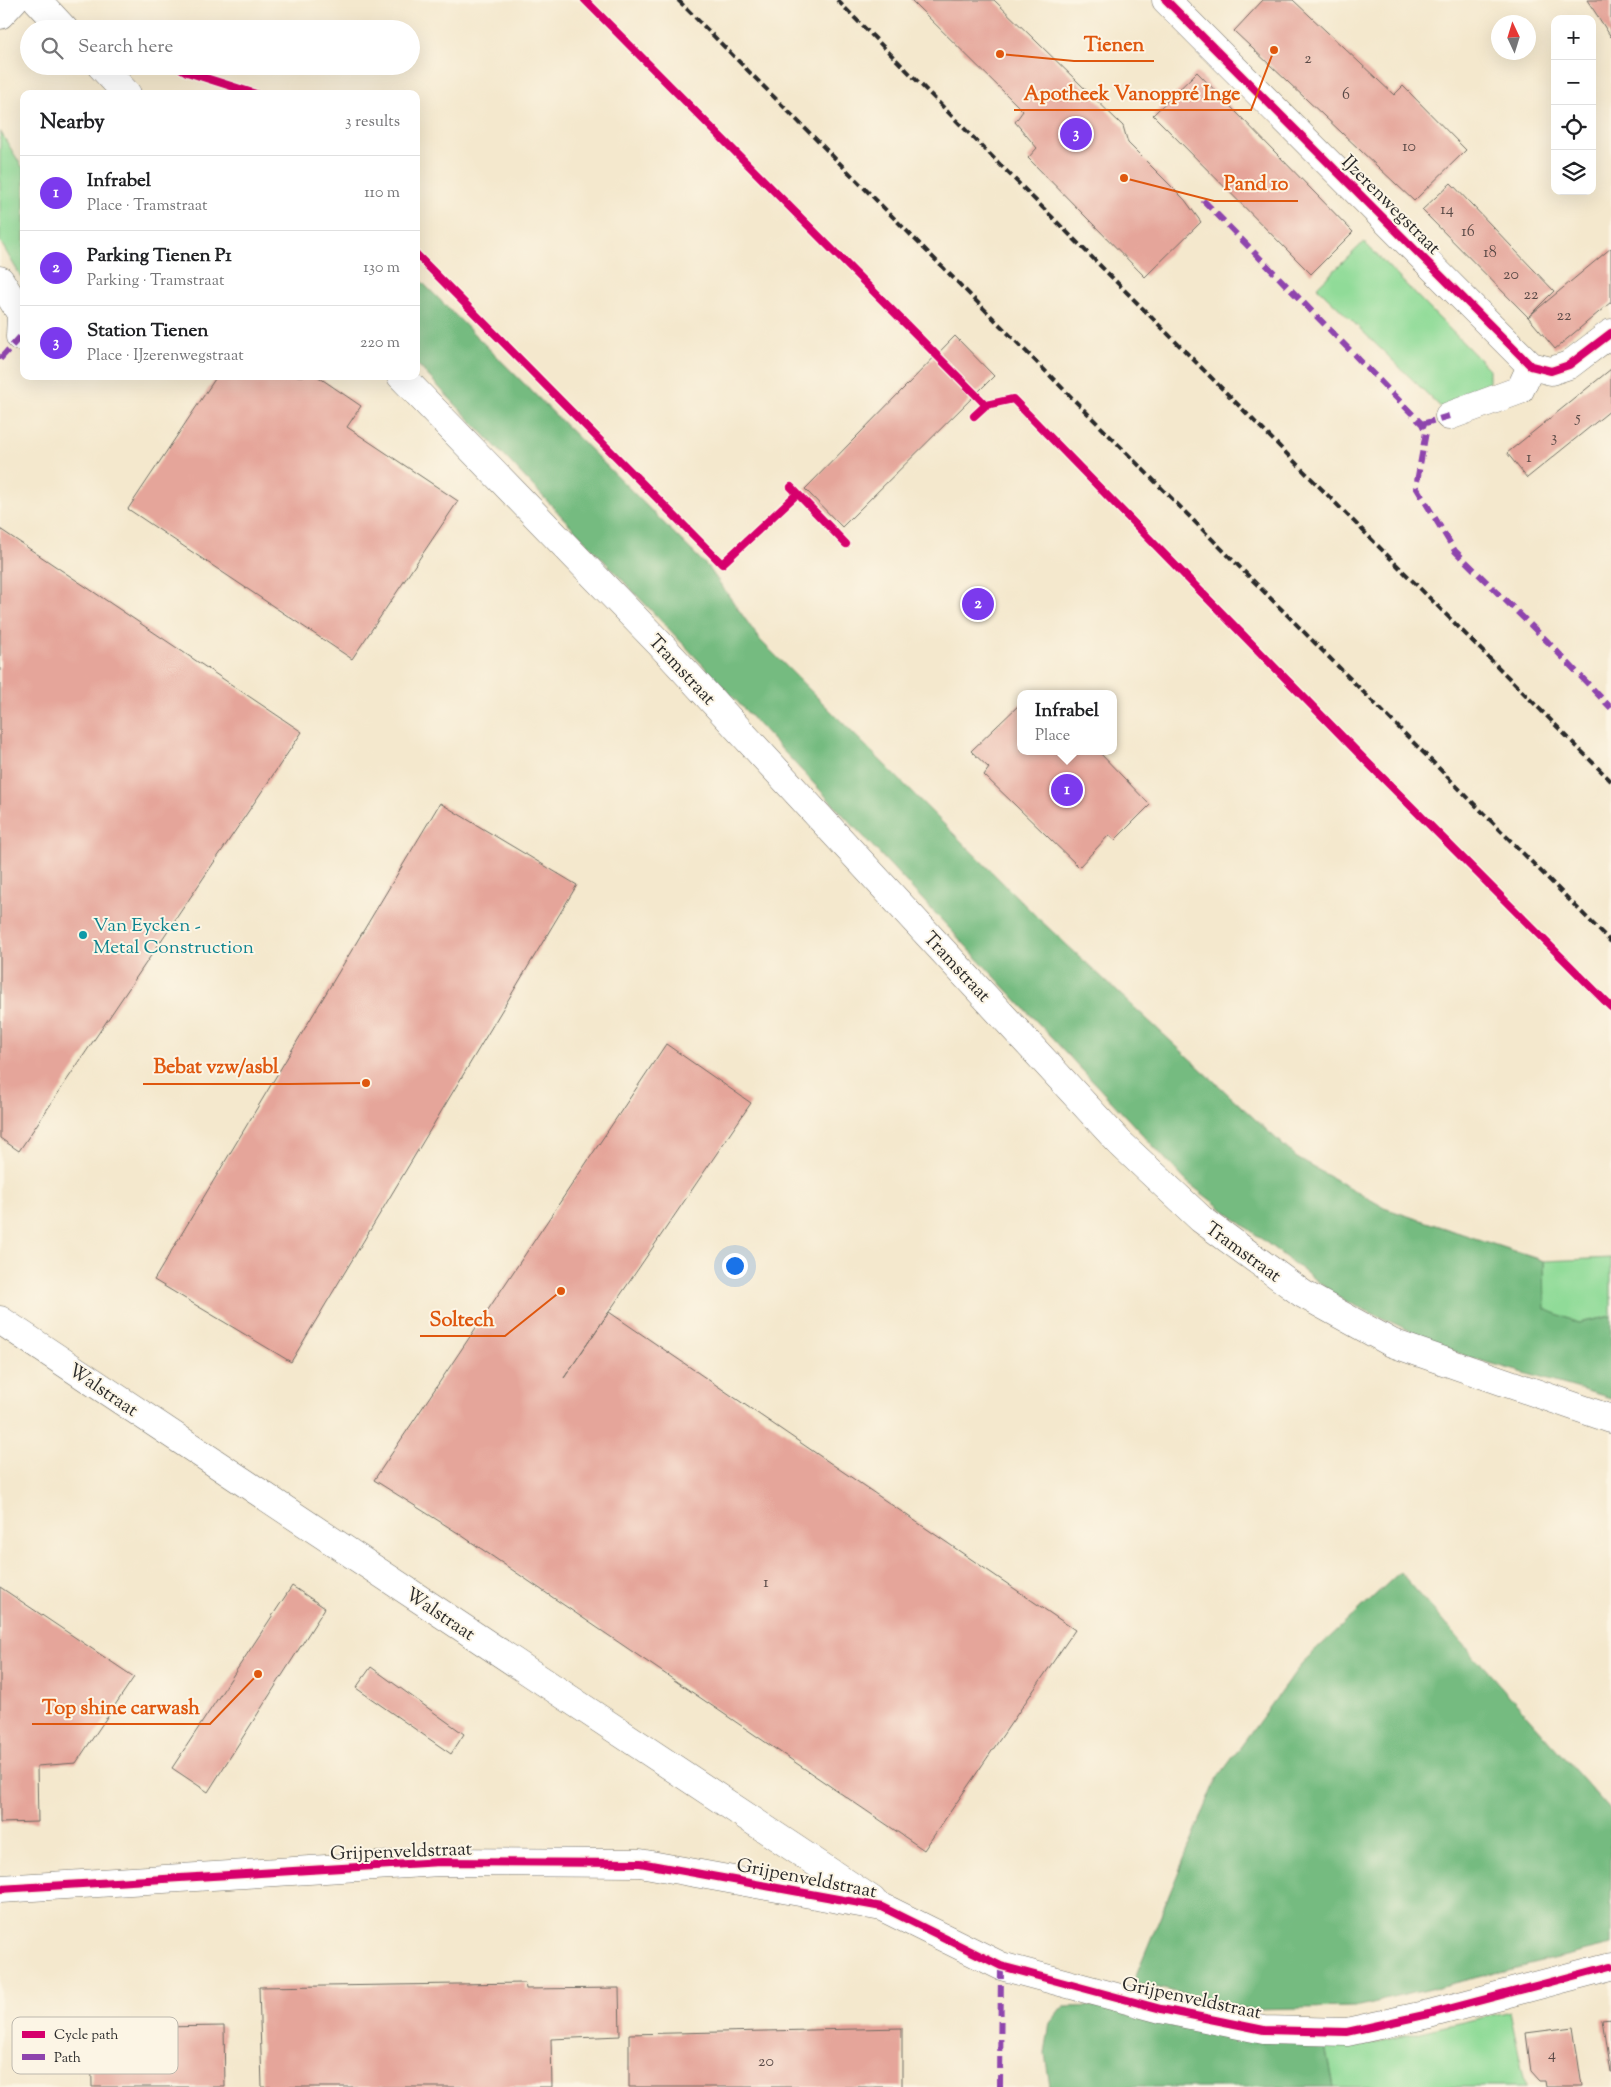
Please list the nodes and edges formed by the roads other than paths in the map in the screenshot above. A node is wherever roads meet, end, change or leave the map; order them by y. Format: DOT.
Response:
graph roads {
  1 [pos="14,0"];
  2 [pos="37,0"];
  3 [pos="1166,0"];
  4 [pos="0,15"];
  5 [pos="56,20"];
  6 [pos="109,75"];
  7 [pos="123,90"];
  8 [pos="0,280"];
  9 [pos="20,312"];
  10 [pos="1611,333"];
  11 [pos="1531,366"];
  12 [pos="405,380"];
  13 [pos="1449,416"];
  14 [pos="0,1320"];
  15 [pos="1611,1418"];
  16 [pos="0,1889"];
  17 [pos="882,1907"];
  18 [pos="1611,1966"];
  1 -- 4 [label="street"];
  2 -- 5 [label="street"];
  3 -- 11 [label="street, IJzerenwegstraat"];
  6 -- 7 [label="street"];
  8 -- 9 [label="street"];
  10 -- 11 [label="street"];
  11 -- 13 [label="street"];
  12 -- 15 [label="street, Tramstraat"];
  14 -- 17 [label="street, Walstraat"];
  16 -- 17 [label="street, Grijpenveldstraat"];
  17 -- 18 [label="street, Grijpenveldstraat"];
}
